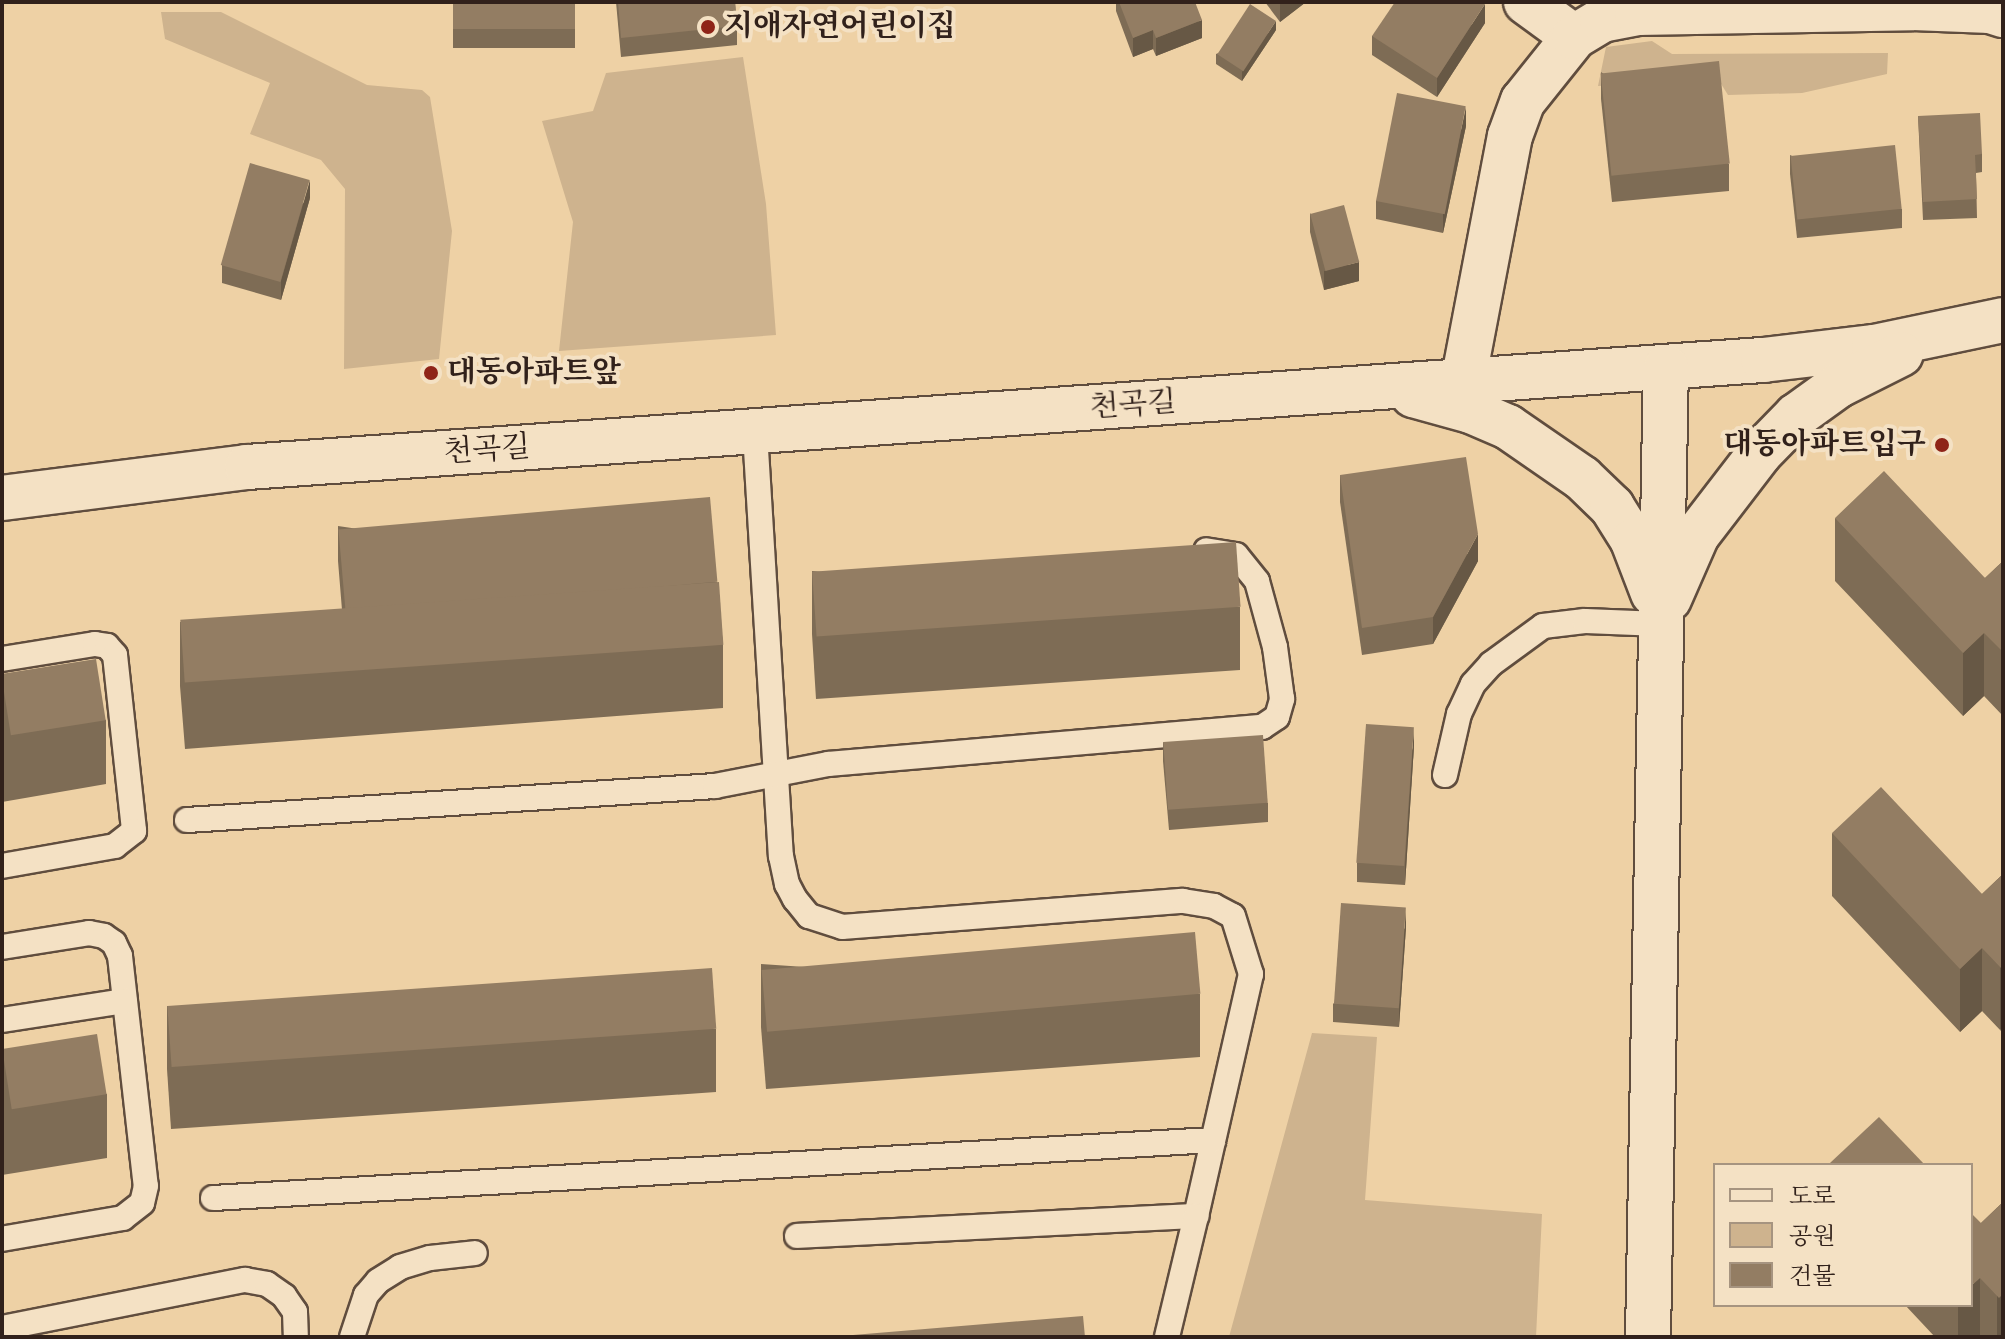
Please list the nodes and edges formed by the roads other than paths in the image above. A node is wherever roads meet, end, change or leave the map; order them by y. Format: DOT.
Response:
graph roads {
  1 [pos="1526,2"];
  2 [pos="2003,15"];
  3 [pos="1574,37"];
  4 [pos="2003,320"];
  5 [pos="1949,334"];
  6 [pos="1666,367"];
  7 [pos="1463,382"];
  8 [pos="1376,388"];
  9 [pos="755,433"];
  10 [pos="2,498"];
  11 [pos="1183,551"];
  12 [pos="1661,624"];
  13 [pos="2,659"];
  14 [pos="1445,775"];
  15 [pos="775,776"];
  16 [pos="187,820"];
  17 [pos="2,866"];
  18 [pos="2,947"];
  19 [pos="125,1001"];
  20 [pos="2,1020"];
  21 [pos="1213,1140"];
  22 [pos="213,1198"];
  23 [pos="1196,1216"];
  24 [pos="797,1236"];
  25 [pos="2,1239"];
  26 [pos="475,1253"];
  27 [pos="2,1328"];
  28 [pos="296,1337"];
  29 [pos="352,1337"];
  30 [pos="1167,1337"];
  31 [pos="1648,1337"];
  1 -- 3 [label="street"];
  2 -- 3 [label="street"];
  3 -- 7 [label="street"];
  4 -- 5 [label="street"];
  5 -- 6 [label="street, 천곡길"];
  5 -- 12 [label="street"];
  6 -- 7 [label="street, 천곡길"];
  6 -- 12 [label="street"];
  7 -- 8 [label="street, 천곡길"];
  8 -- 9 [label="street, 천곡길"];
  8 -- 12 [label="street"];
  9 -- 10 [label="street, 천곡길"];
  9 -- 15 [label="lane"];
  11 -- 15 [label="lane"];
  12 -- 14 [label="lane"];
  12 -- 31 [label="street"];
  13 -- 17 [label="lane"];
  15 -- 16 [label="lane"];
  15 -- 21 [label="lane"];
  18 -- 19 [label="lane"];
  19 -- 20 [label="lane"];
  19 -- 25 [label="lane"];
  21 -- 22 [label="lane"];
  21 -- 23 [label="lane"];
  23 -- 24 [label="lane"];
  23 -- 30 [label="lane"];
  26 -- 29 [label="lane"];
  27 -- 28 [label="lane"];
}
